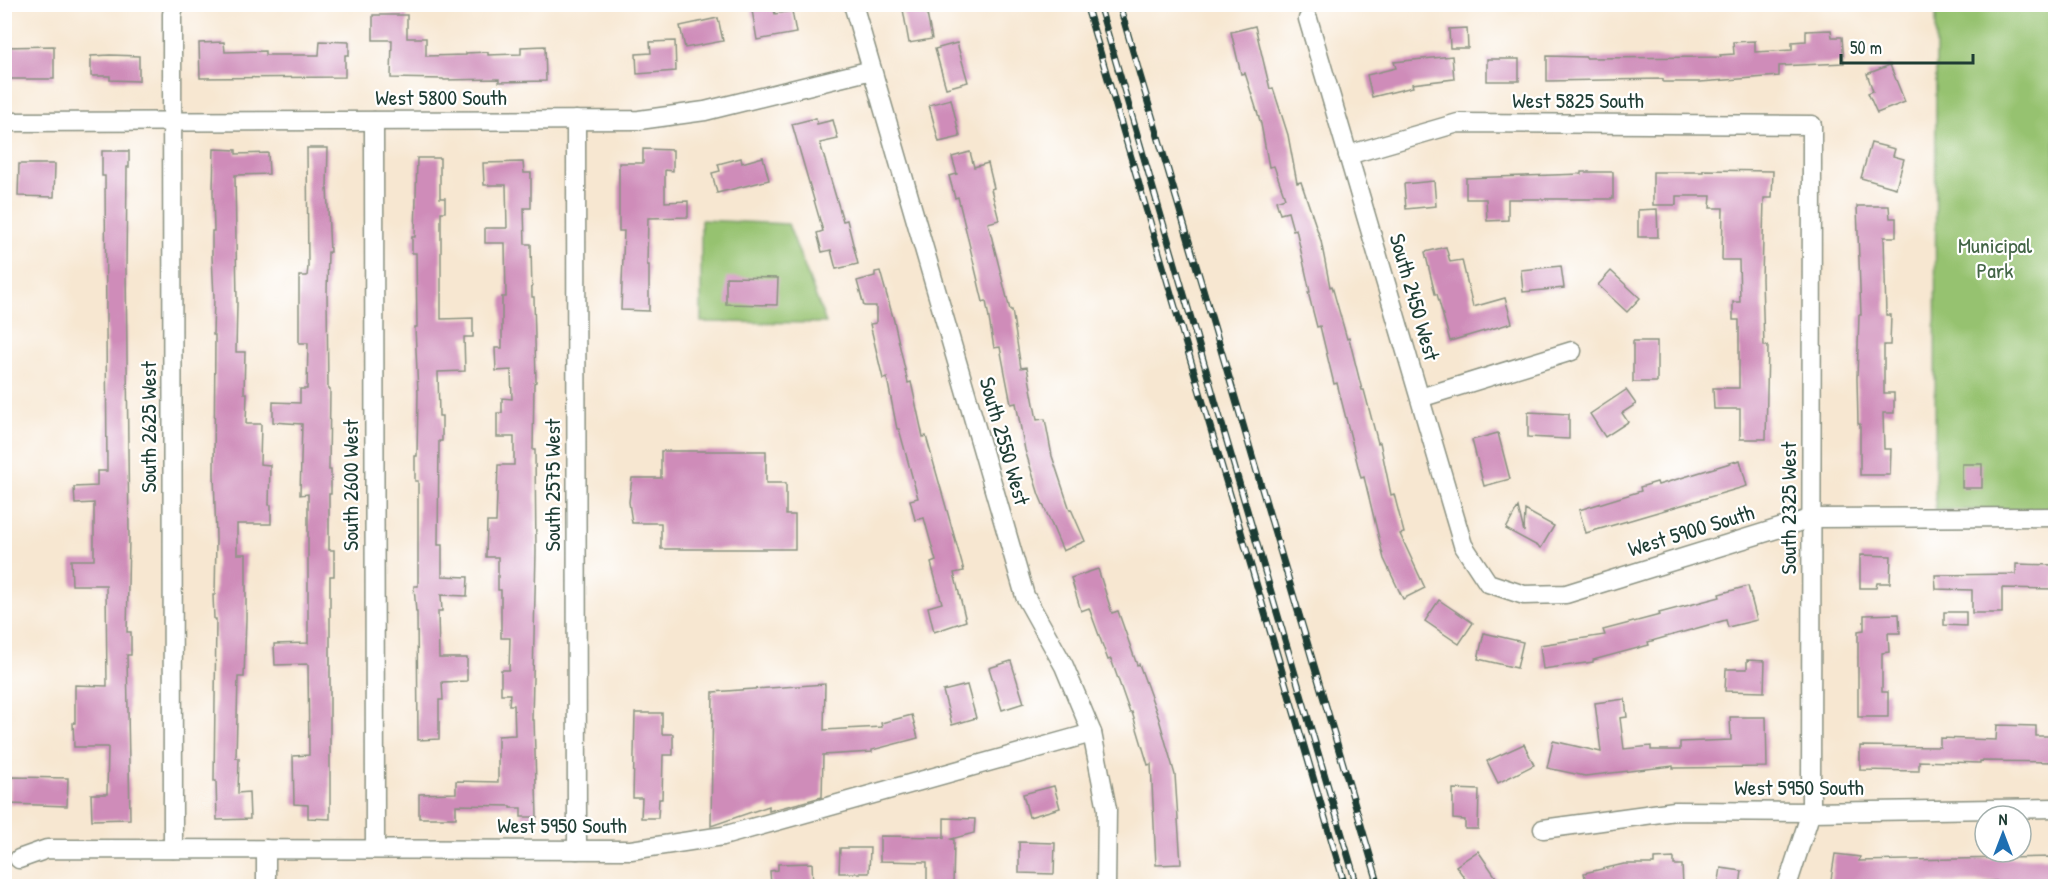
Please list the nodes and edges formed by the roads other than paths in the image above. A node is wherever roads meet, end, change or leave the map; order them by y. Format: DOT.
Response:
graph roads {
  1 [pos="175,4"];
  2 [pos="853,4"];
  3 [pos="1308,19"];
  4 [pos="872,70"];
  5 [pos="576,120"];
  6 [pos="374,121"];
  7 [pos="172,122"];
  8 [pos="4,123"];
  9 [pos="1812,125"];
  10 [pos="1348,155"];
  11 [pos="1572,351"];
  12 [pos="1420,398"];
  13 [pos="2055,517"];
  14 [pos="1812,518"];
  15 [pos="1488,583"];
  16 [pos="1092,733"];
  17 [pos="2055,808"];
  18 [pos="1811,812"];
  19 [pos="1543,829"];
  20 [pos="173,849"];
  21 [pos="266,849"];
  22 [pos="375,849"];
  23 [pos="577,850"];
  24 [pos="19,859"];
  25 [pos="266,886"];
  26 [pos="1106,886"];
  27 [pos="1787,886"];
  1 -- 7 [label="street, South 2625 West"];
  2 -- 4 [label="street, South 2550 West"];
  3 -- 10 [label="street, South 2450 West"];
  4 -- 5 [label="street, West 5800 South"];
  4 -- 16 [label="street, South 2550 West"];
  5 -- 6 [label="street, West 5800 South"];
  5 -- 23 [label="street, South 2575 West"];
  6 -- 7 [label="street, West 5800 South"];
  6 -- 22 [label="street, South 2600 West"];
  7 -- 8 [label="street, West 5800 South"];
  7 -- 20 [label="street, South 2625 West"];
  9 -- 10 [label="street, West 5825 South"];
  9 -- 14 [label="street, South 2325 West"];
  10 -- 12 [label="street, South 2450 West"];
  11 -- 12 [label="street"];
  12 -- 15 [label="street, South 2450 West"];
  13 -- 14 [label="street, West 5900 South"];
  14 -- 15 [label="street, West 5900 South"];
  14 -- 18 [label="street, South 2325 West"];
  16 -- 23 [label="street, West 5950 South"];
  16 -- 26 [label="street, South 2550 West"];
  17 -- 18 [label="street, West 5950 South"];
  18 -- 19 [label="street, West 5950 South"];
  18 -- 27 [label="street, South 2325 West"];
  20 -- 21 [label="street, West 5950 South"];
  20 -- 24 [label="street, West 5950 South"];
  21 -- 22 [label="street, West 5950 South"];
  21 -- 25 [label="street"];
  22 -- 23 [label="street, West 5950 South"];
}
